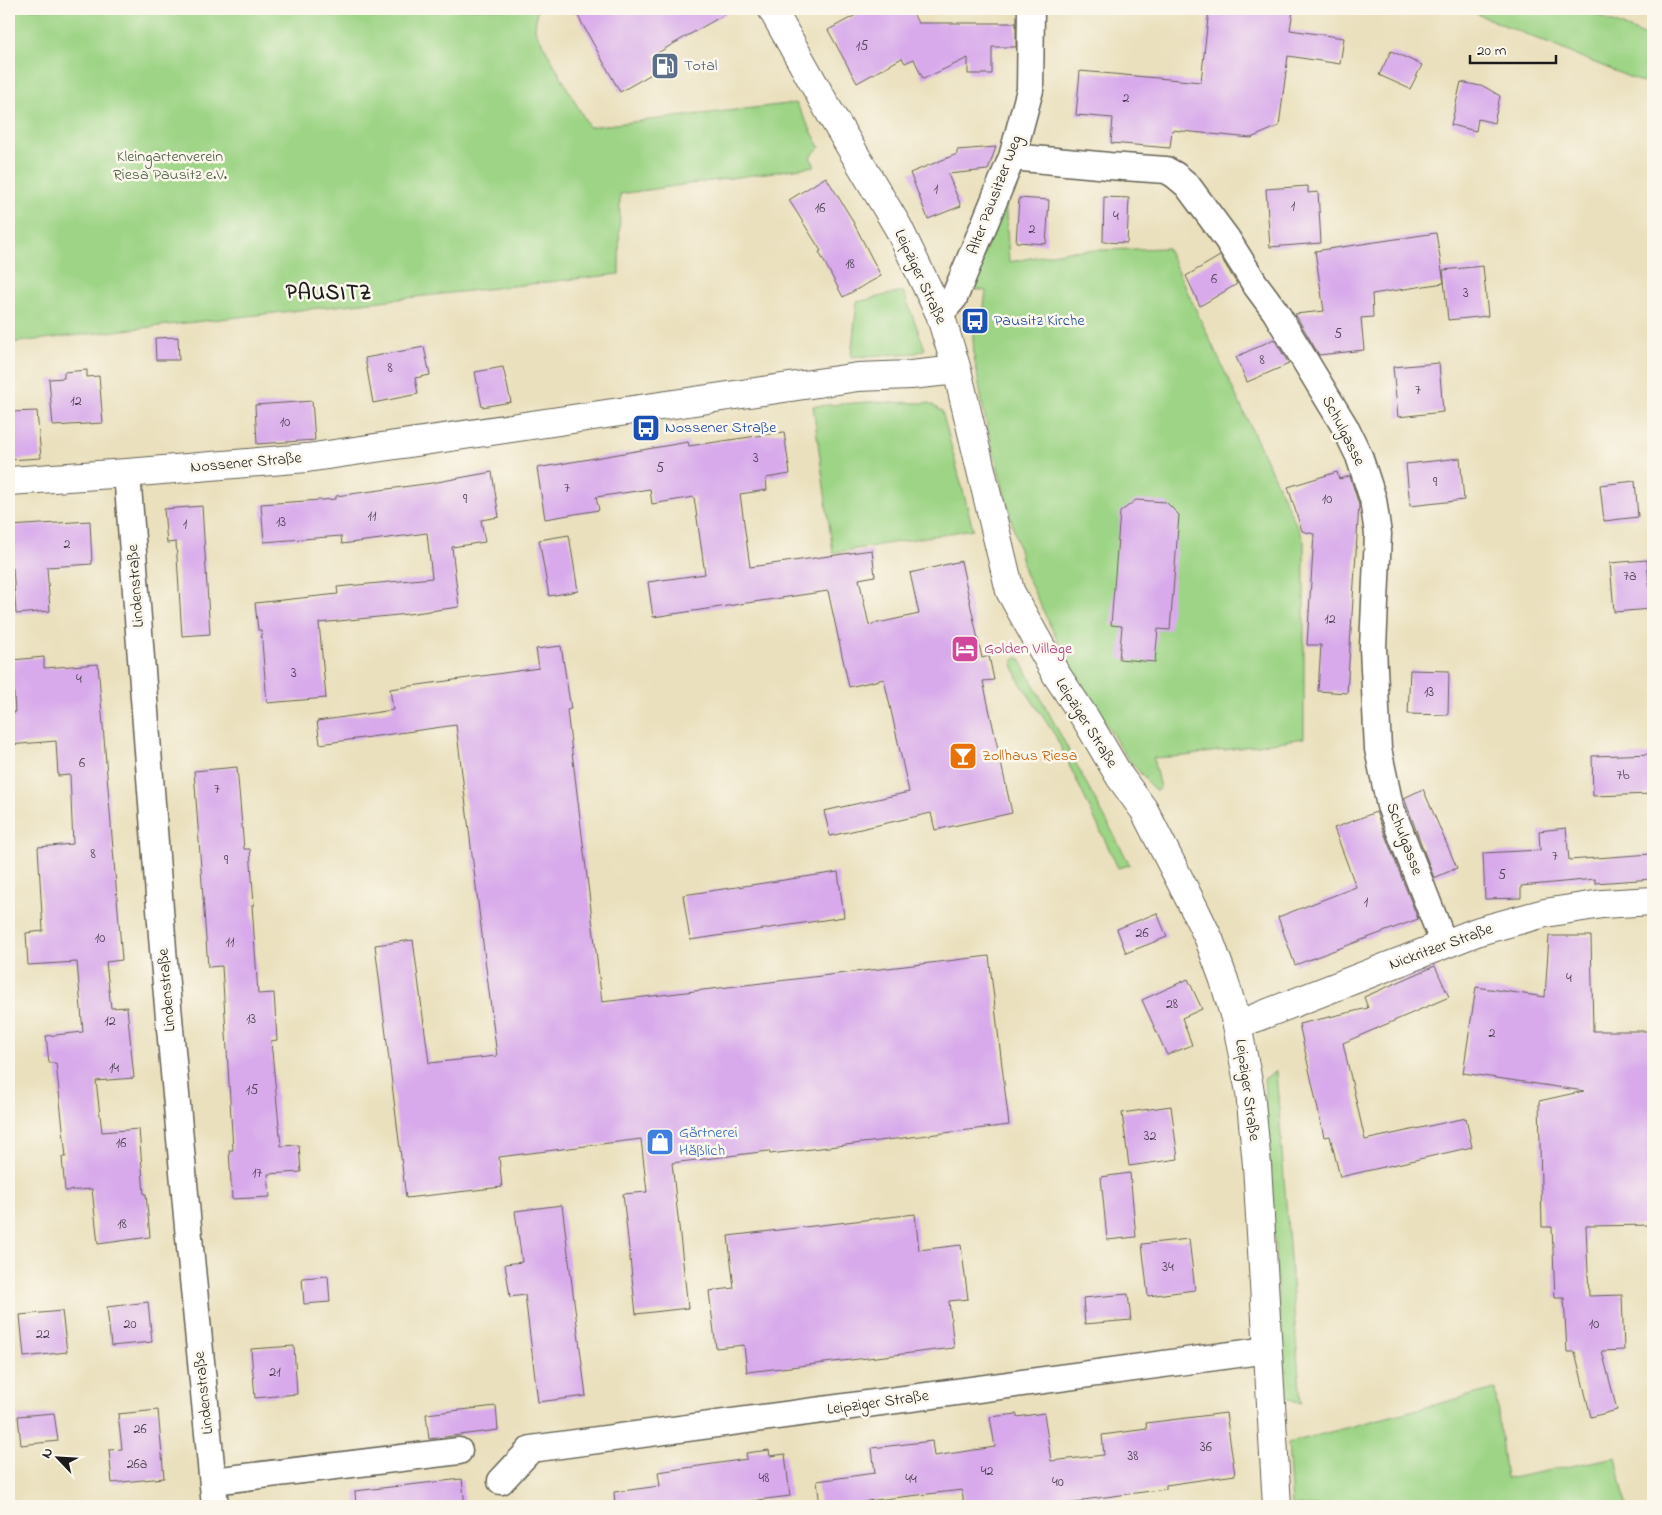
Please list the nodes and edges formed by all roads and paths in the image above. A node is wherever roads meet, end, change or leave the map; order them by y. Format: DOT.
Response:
graph roads {
  1 [pos="772,9"];
  2 [pos="1031,9"];
  3 [pos="1012,156"];
  4 [pos="940,314"];
  5 [pos="957,370"];
  6 [pos="127,473"];
  7 [pos="9,481"];
  8 [pos="1653,901"];
  9 [pos="1444,944"];
  10 [pos="1237,1025"];
  11 [pos="1268,1350"];
  12 [pos="459,1451"];
  13 [pos="501,1481"];
  14 [pos="214,1494"];
  15 [pos="1277,1506"];
  1 -- 4 [label="street, Leipziger Straße"];
  2 -- 3 [label="street, Alter Pausitzer Weg"];
  3 -- 4 [label="street, Alter Pausitzer Weg"];
  3 -- 9 [label="street, Schulgasse"];
  4 -- 5 [label="street, Leipziger Straße"];
  5 -- 6 [label="street, Nossener Straße"];
  5 -- 10 [label="street, Leipziger Straße"];
  6 -- 7 [label="street, Nossener Straße"];
  6 -- 14 [label="street, Lindenstraße"];
  8 -- 9 [label="street, Nickritzer Straße"];
  9 -- 10 [label="street, Nickritzer Straße"];
  10 -- 11 [label="street, Leipziger Straße"];
  11 -- 13 [label="street, Leipziger Straße"];
  11 -- 15 [label="street, Leipziger Straße"];
  12 -- 14 [label="street"];
}
